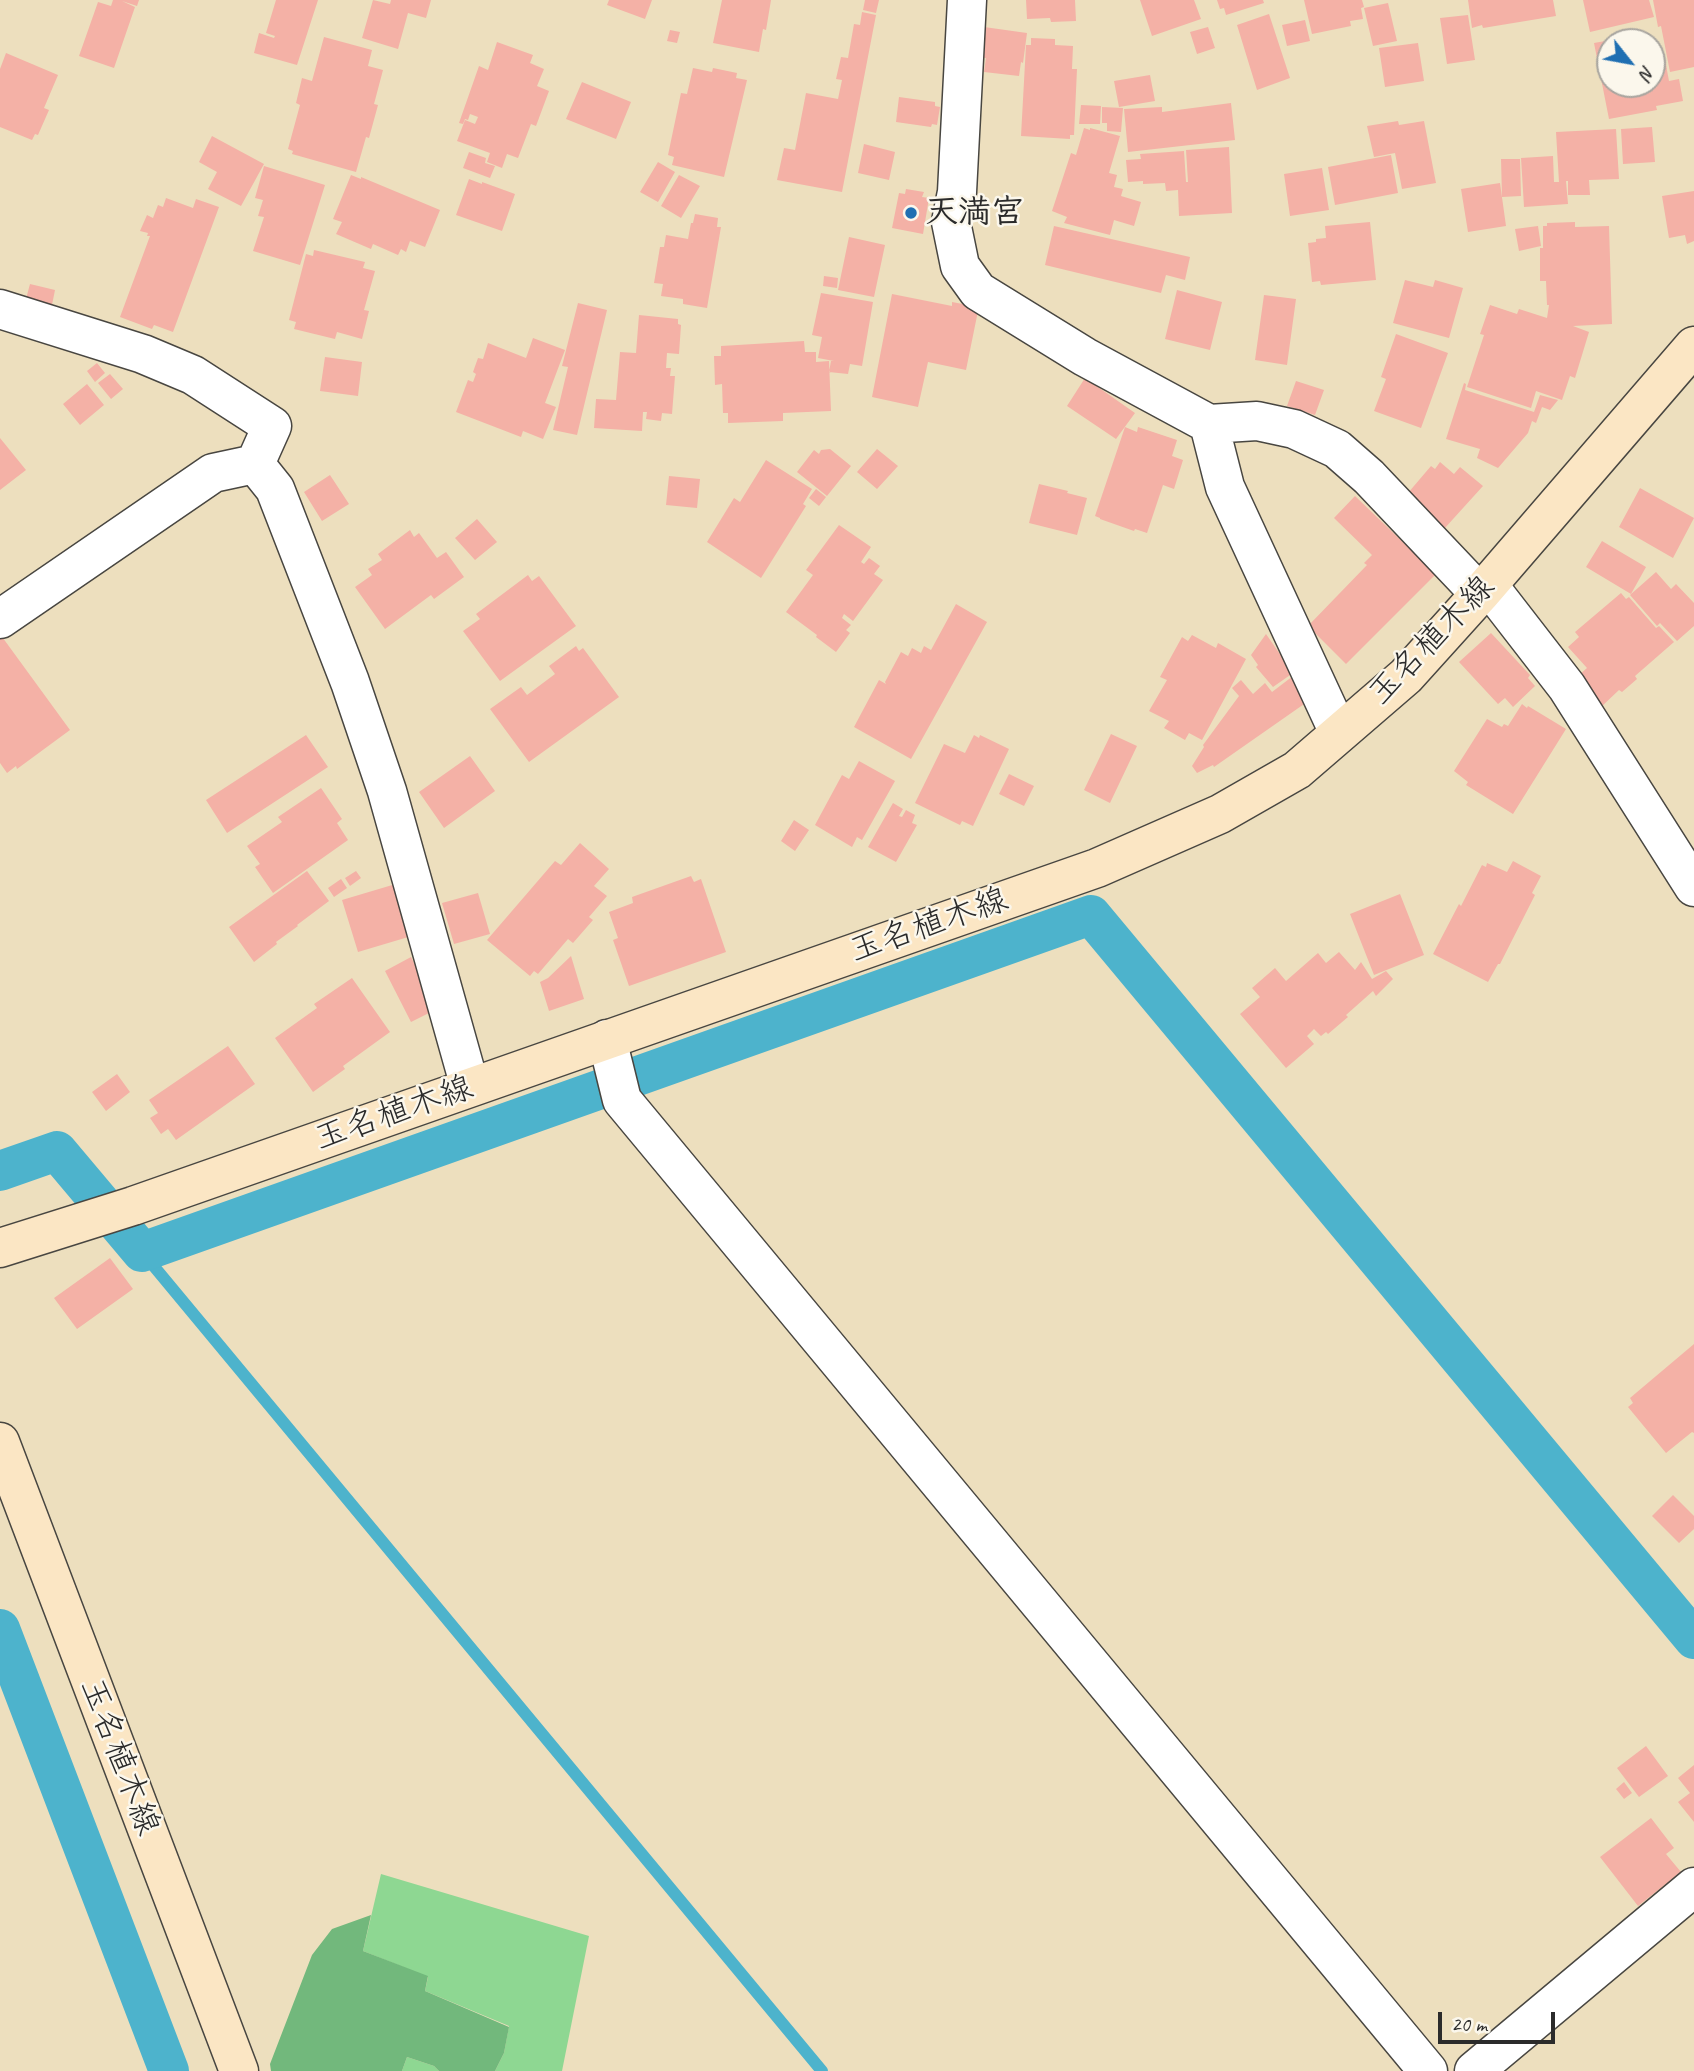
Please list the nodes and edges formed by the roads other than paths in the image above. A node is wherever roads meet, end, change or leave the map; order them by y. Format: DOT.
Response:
graph roads {
  1 [pos="967,0"];
  2 [pos="0,309"];
  3 [pos="1694,346"];
  4 [pos="1209,424"];
  5 [pos="255,464"];
  6 [pos="1484,589"];
  7 [pos="0,619"];
  8 [pos="1339,733"];
  9 [pos="1694,887"];
  10 [pos="607,1039"];
  11 [pos="470,1087"];
  12 [pos="0,1248"];
  13 [pos="0,1442"];
  14 [pos="1694,1887"];
  15 [pos="239,2071"];
  16 [pos="1428,2071"];
  17 [pos="1474,2071"];
  1 -- 4 [label="street"];
  2 -- 5 [label="street"];
  3 -- 6 [label="main road, 玉名植木線"];
  4 -- 6 [label="street"];
  4 -- 8 [label="street"];
  5 -- 7 [label="street"];
  5 -- 11 [label="street"];
  6 -- 8 [label="main road, 玉名植木線"];
  6 -- 9 [label="street"];
  8 -- 10 [label="main road, 玉名植木線"];
  10 -- 11 [label="main road, 玉名植木線"];
  10 -- 16 [label="street"];
  11 -- 12 [label="main road, 玉名植木線"];
  13 -- 15 [label="main road, 玉名植木線"];
  14 -- 17 [label="street"];
}
